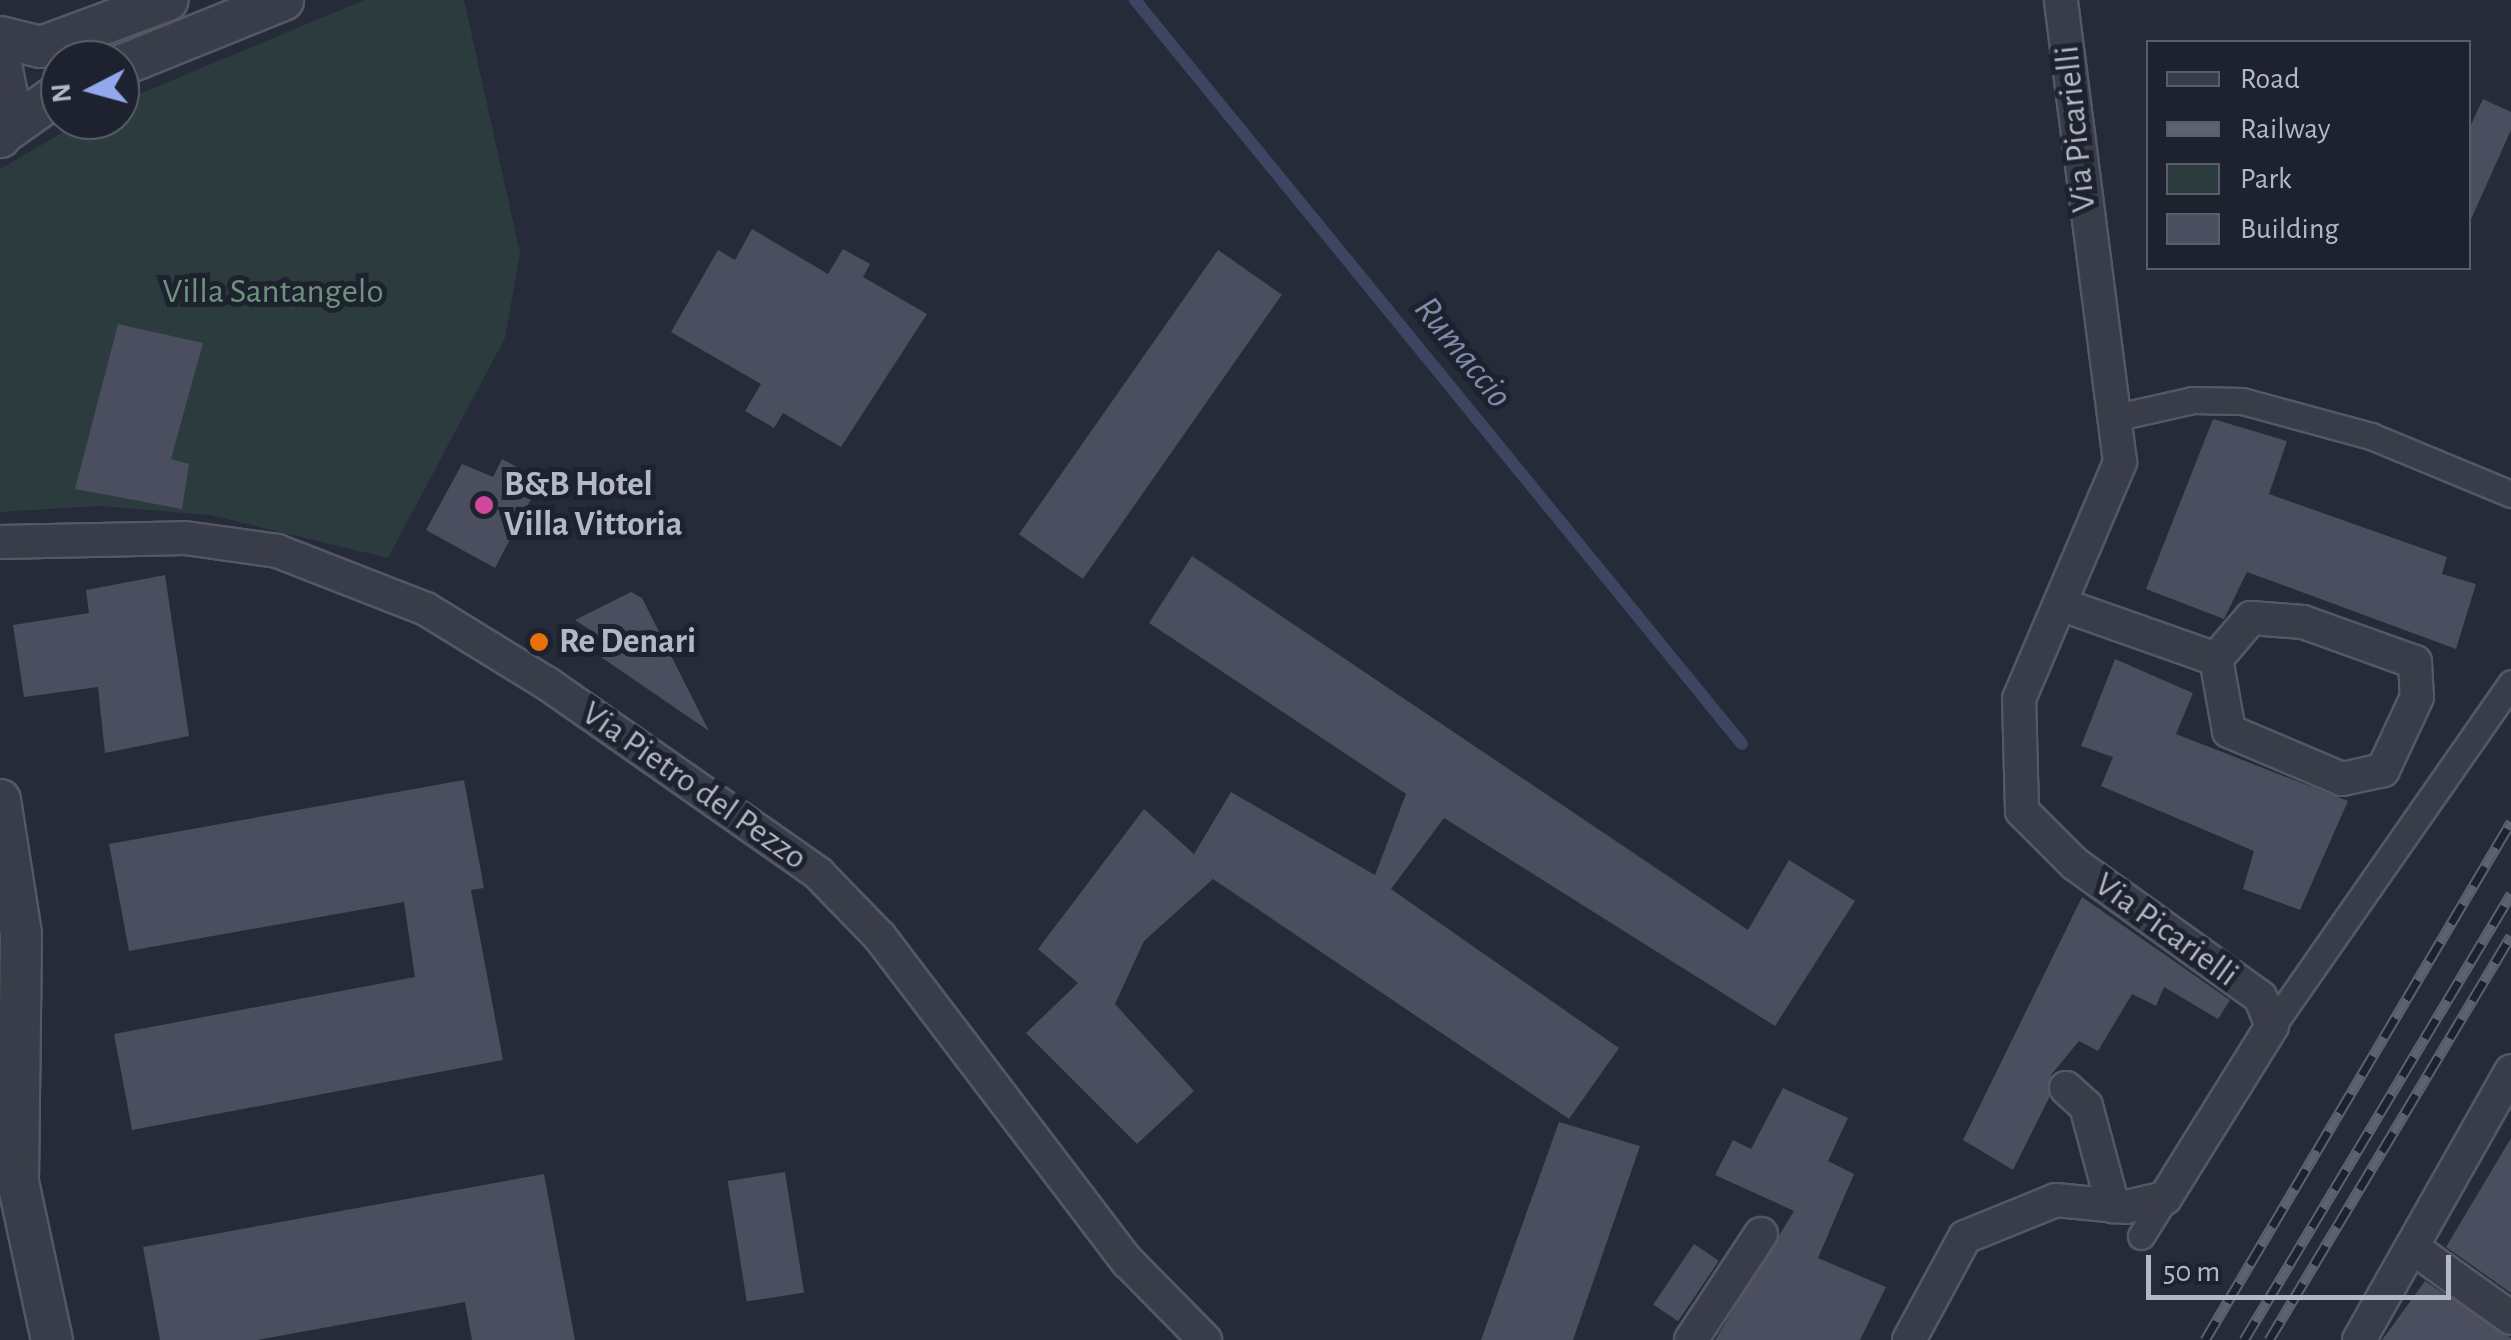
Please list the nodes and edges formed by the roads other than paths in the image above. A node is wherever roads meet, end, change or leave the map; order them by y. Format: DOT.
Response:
graph roads {
  1 [pos="168,0"];
  2 [pos="283,0"];
  3 [pos="2062,0"];
  4 [pos="0,36"];
  5 [pos="140,58"];
  6 [pos="0,60"];
  7 [pos="40,108"];
  8 [pos="1,136"];
  9 [pos="2114,418"];
  10 [pos="2511,494"];
  11 [pos="0,542"];
  12 [pos="2060,604"];
  13 [pos="2216,659"];
  14 [pos="2511,683"];
  15 [pos="0,800"];
  16 [pos="10,1015"];
  17 [pos="2272,1026"];
  18 [pos="2511,1071"];
  19 [pos="2066,1088"];
  20 [pos="2502,1107"];
  21 [pos="2165,1198"];
  22 [pos="2113,1206"];
  23 [pos="1761,1234"];
  24 [pos="2141,1236"];
  25 [pos="2413,1248"];
  26 [pos="2511,1318"];
  27 [pos="52,1340"];
  28 [pos="1205,1340"];
  29 [pos="1691,1340"];
  30 [pos="1909,1340"];
  31 [pos="2359,1340"];
  1 -- 4 [label="street"];
  2 -- 5 [label="street"];
  3 -- 9 [label="street, Via Picarielli"];
  6 -- 8 [label="street"];
  7 -- 8 [label="street"];
  9 -- 10 [label="street"];
  9 -- 12 [label="street, Via Picarielli"];
  11 -- 28 [label="street, Via Pietro del Pezzo"];
  12 -- 13 [label="street"];
  12 -- 17 [label="street, Via Picarielli"];
  13 -- 13 [label="street"];
  14 -- 17 [label="street"];
  15 -- 16 [label="street"];
  16 -- 27 [label="street"];
  17 -- 21 [label="street"];
  18 -- 20 [label="street"];
  19 -- 22 [label="street"];
  20 -- 25 [label="street"];
  21 -- 22 [label="street"];
  21 -- 24 [label="street"];
  22 -- 30 [label="street"];
  23 -- 29 [label="street"];
  25 -- 26 [label="street"];
  25 -- 31 [label="street"];
}
